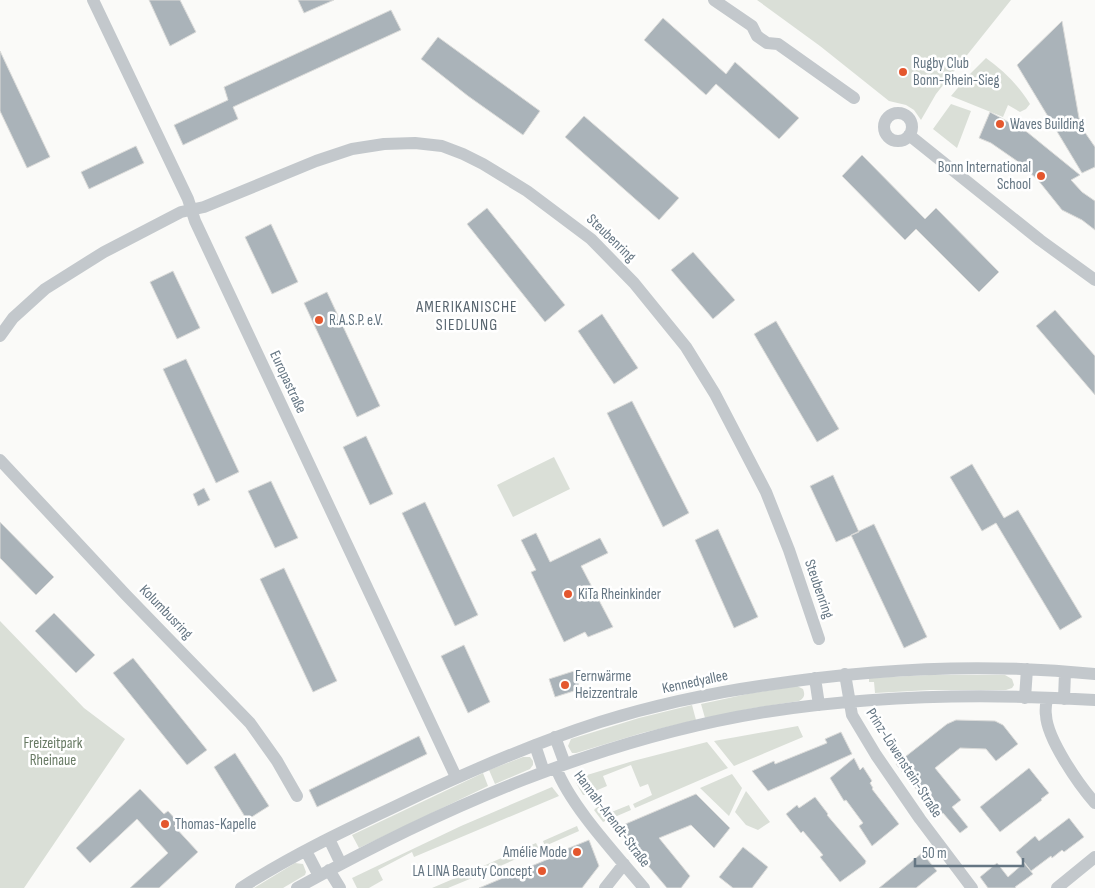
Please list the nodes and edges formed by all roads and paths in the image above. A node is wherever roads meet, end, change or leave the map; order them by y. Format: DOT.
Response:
graph roads {
  1 [pos="93,0"];
  2 [pos="714,0"];
  3 [pos="854,98"];
  4 [pos="909,135"];
  5 [pos="192,210"];
  6 [pos="1095,280"];
  7 [pos="0,336"];
  8 [pos="0,460"];
  9 [pos="819,640"];
  10 [pos="1027,670"];
  11 [pos="1065,672"];
  12 [pos="845,674"];
  13 [pos="1095,674"];
  14 [pos="815,678"];
  15 [pos="1025,698"];
  16 [pos="1047,699"];
  17 [pos="1064,699"];
  18 [pos="1095,700"];
  19 [pos="849,702"];
  20 [pos="819,705"];
  21 [pos="555,737"];
  22 [pos="534,745"];
  23 [pos="555,768"];
  24 [pos="456,777"];
  25 [pos="298,796"];
  26 [pos="1095,803"];
  27 [pos="329,839"];
  28 [pos="306,851"];
  29 [pos="1095,858"];
  30 [pos="341,864"];
  31 [pos="624,864"];
  32 [pos="324,873"];
  33 [pos="242,888"];
  34 [pos="297,888"];
  35 [pos="340,888"];
  36 [pos="605,888"];
  37 [pos="644,888"];
  38 [pos="972,888"];
  39 [pos="1057,888"];
  1 -- 5 [label="street, Europastraße"];
  2 -- 3 [label="street"];
  4 -- 6 [label="street"];
  5 -- 7 [label="street"];
  5 -- 9 [label="street, Steubenring"];
  5 -- 24 [label="street, Europastraße"];
  8 -- 25 [label="street, Kolumbusring"];
  10 -- 11 [label="street, Kennedyallee"];
  10 -- 12 [label="street, Kennedyallee"];
  10 -- 15 [label="street"];
  11 -- 13 [label="street, Kennedyallee"];
  11 -- 17 [label="street"];
  12 -- 14 [label="street, Kennedyallee"];
  12 -- 19 [label="street"];
  14 -- 20 [label="street"];
  14 -- 21 [label="street, Kennedyallee"];
  15 -- 16 [label="street"];
  15 -- 19 [label="street"];
  16 -- 17 [label="street"];
  16 -- 26 [label="street"];
  17 -- 18 [label="street"];
  19 -- 20 [label="street"];
  19 -- 38 [label="street, Prinz-Löwenstein-Straße"];
  20 -- 23 [label="street"];
  21 -- 22 [label="street, Kennedyallee"];
  21 -- 23 [label="street"];
  22 -- 23 [label="street"];
  22 -- 24 [label="street, Kennedyallee"];
  23 -- 30 [label="street"];
  23 -- 31 [label="street, Hannah-Arendt-Straße"];
  24 -- 27 [label="street, Kennedyallee"];
  27 -- 28 [label="street, Kennedyallee"];
  27 -- 30 [label="street"];
  28 -- 32 [label="street"];
  28 -- 33 [label="street, Kennedyallee"];
  29 -- 39 [label="street"];
  30 -- 32 [label="street"];
  31 -- 36 [label="street"];
  31 -- 37 [label="street, Hannah-Arendt-Straße"];
  32 -- 34 [label="street"];
  32 -- 35 [label="street"];
}
